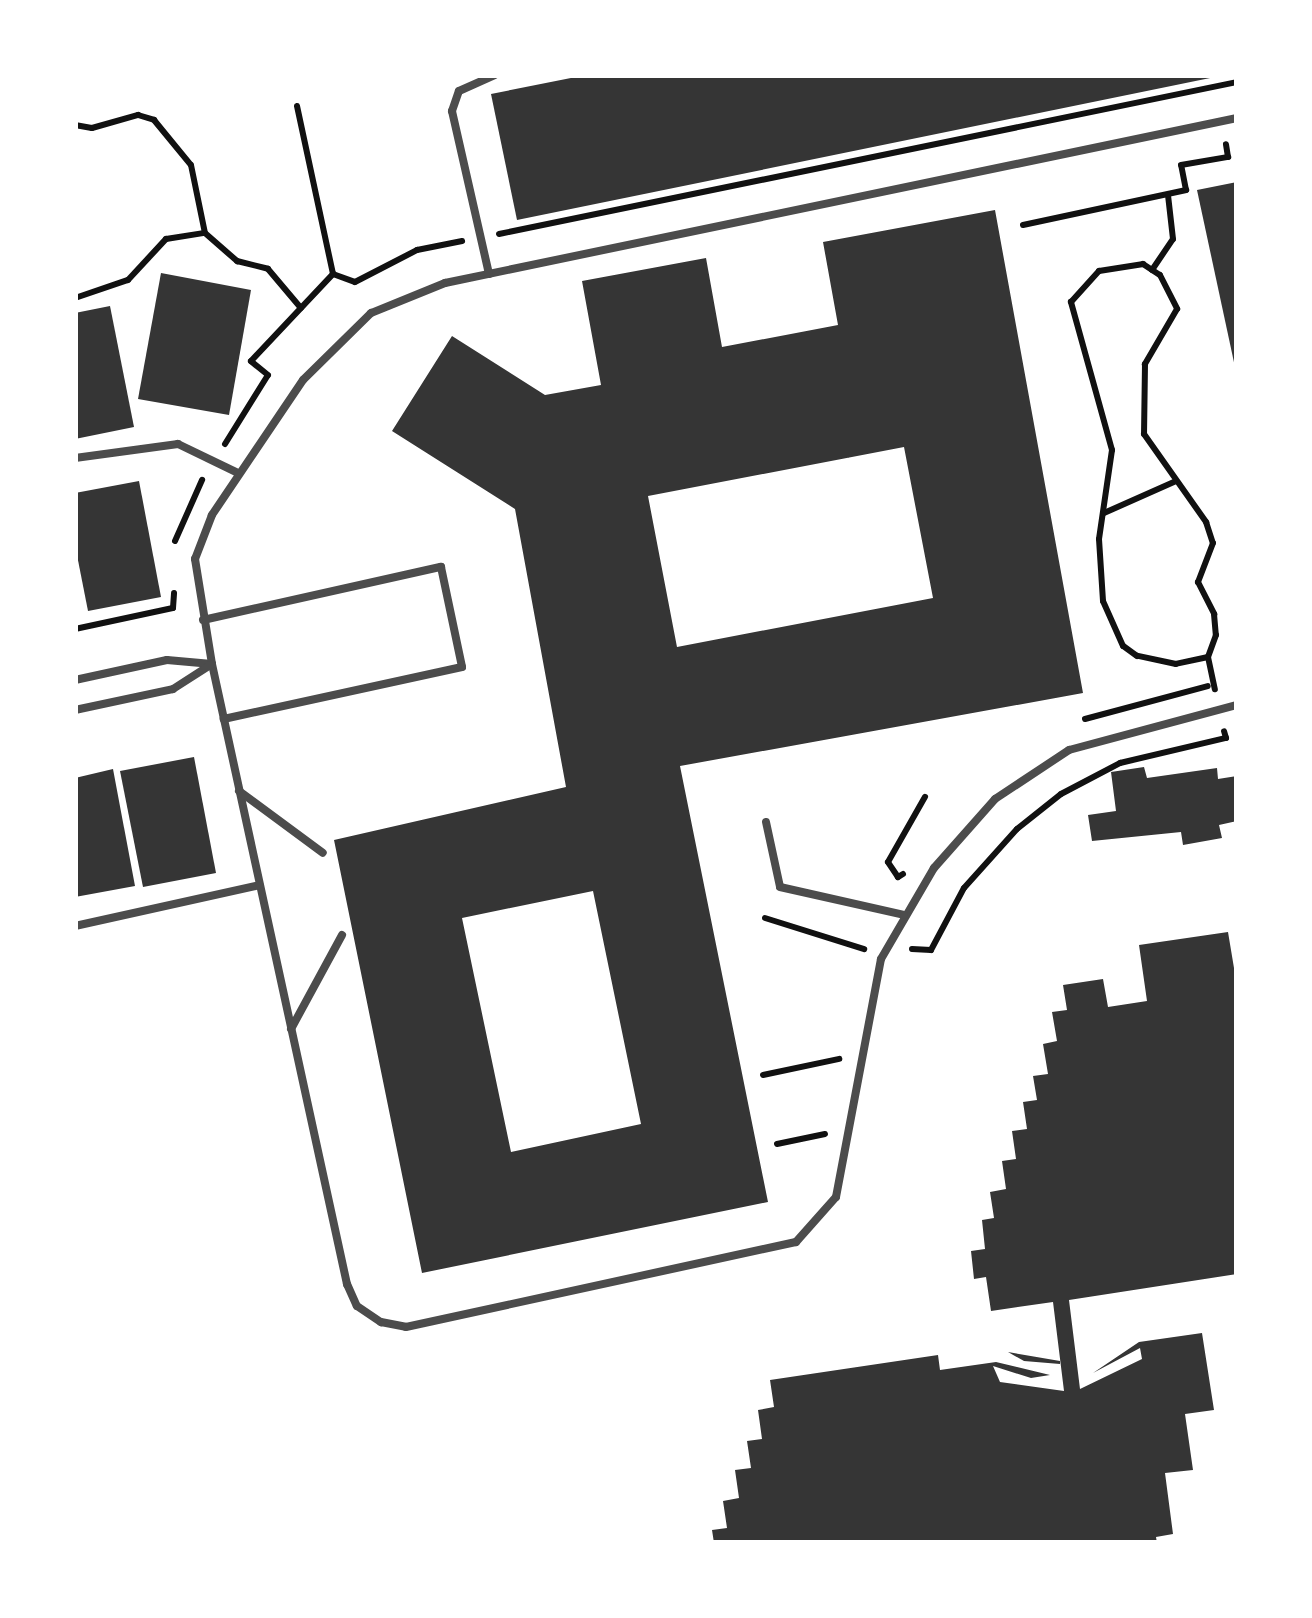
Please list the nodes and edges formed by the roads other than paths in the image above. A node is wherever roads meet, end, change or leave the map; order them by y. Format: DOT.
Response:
graph roads {
  1 [pos="496,75"];
  2 [pos="1237,118"];
  3 [pos="489,274"];
  4 [pos="75,458"];
  5 [pos="238,473"];
  6 [pos="203,620"];
  7 [pos="212,664"];
  8 [pos="75,680"];
  9 [pos="1237,705"];
  10 [pos="75,710"];
  11 [pos="224,718"];
  12 [pos="239,791"];
  13 [pos="766,822"];
  14 [pos="323,852"];
  15 [pos="260,885"];
  16 [pos="904,915"];
  17 [pos="75,926"];
  18 [pos="342,935"];
  19 [pos="291,1029"];
  1 -- 3 [label="lane"];
  2 -- 3 [label="lane"];
  3 -- 5 [label="lane"];
  4 -- 5 [label="lane"];
  5 -- 6 [label="lane"];
  6 -- 7 [label="lane"];
  6 -- 11 [label="lane"];
  7 -- 8 [label="lane"];
  7 -- 10 [label="lane"];
  7 -- 11 [label="lane"];
  9 -- 16 [label="lane"];
  11 -- 12 [label="lane"];
  12 -- 14 [label="lane"];
  12 -- 15 [label="lane"];
  13 -- 16 [label="lane"];
  15 -- 17 [label="lane"];
  15 -- 19 [label="lane"];
  16 -- 19 [label="lane"];
  18 -- 19 [label="lane"];
}
